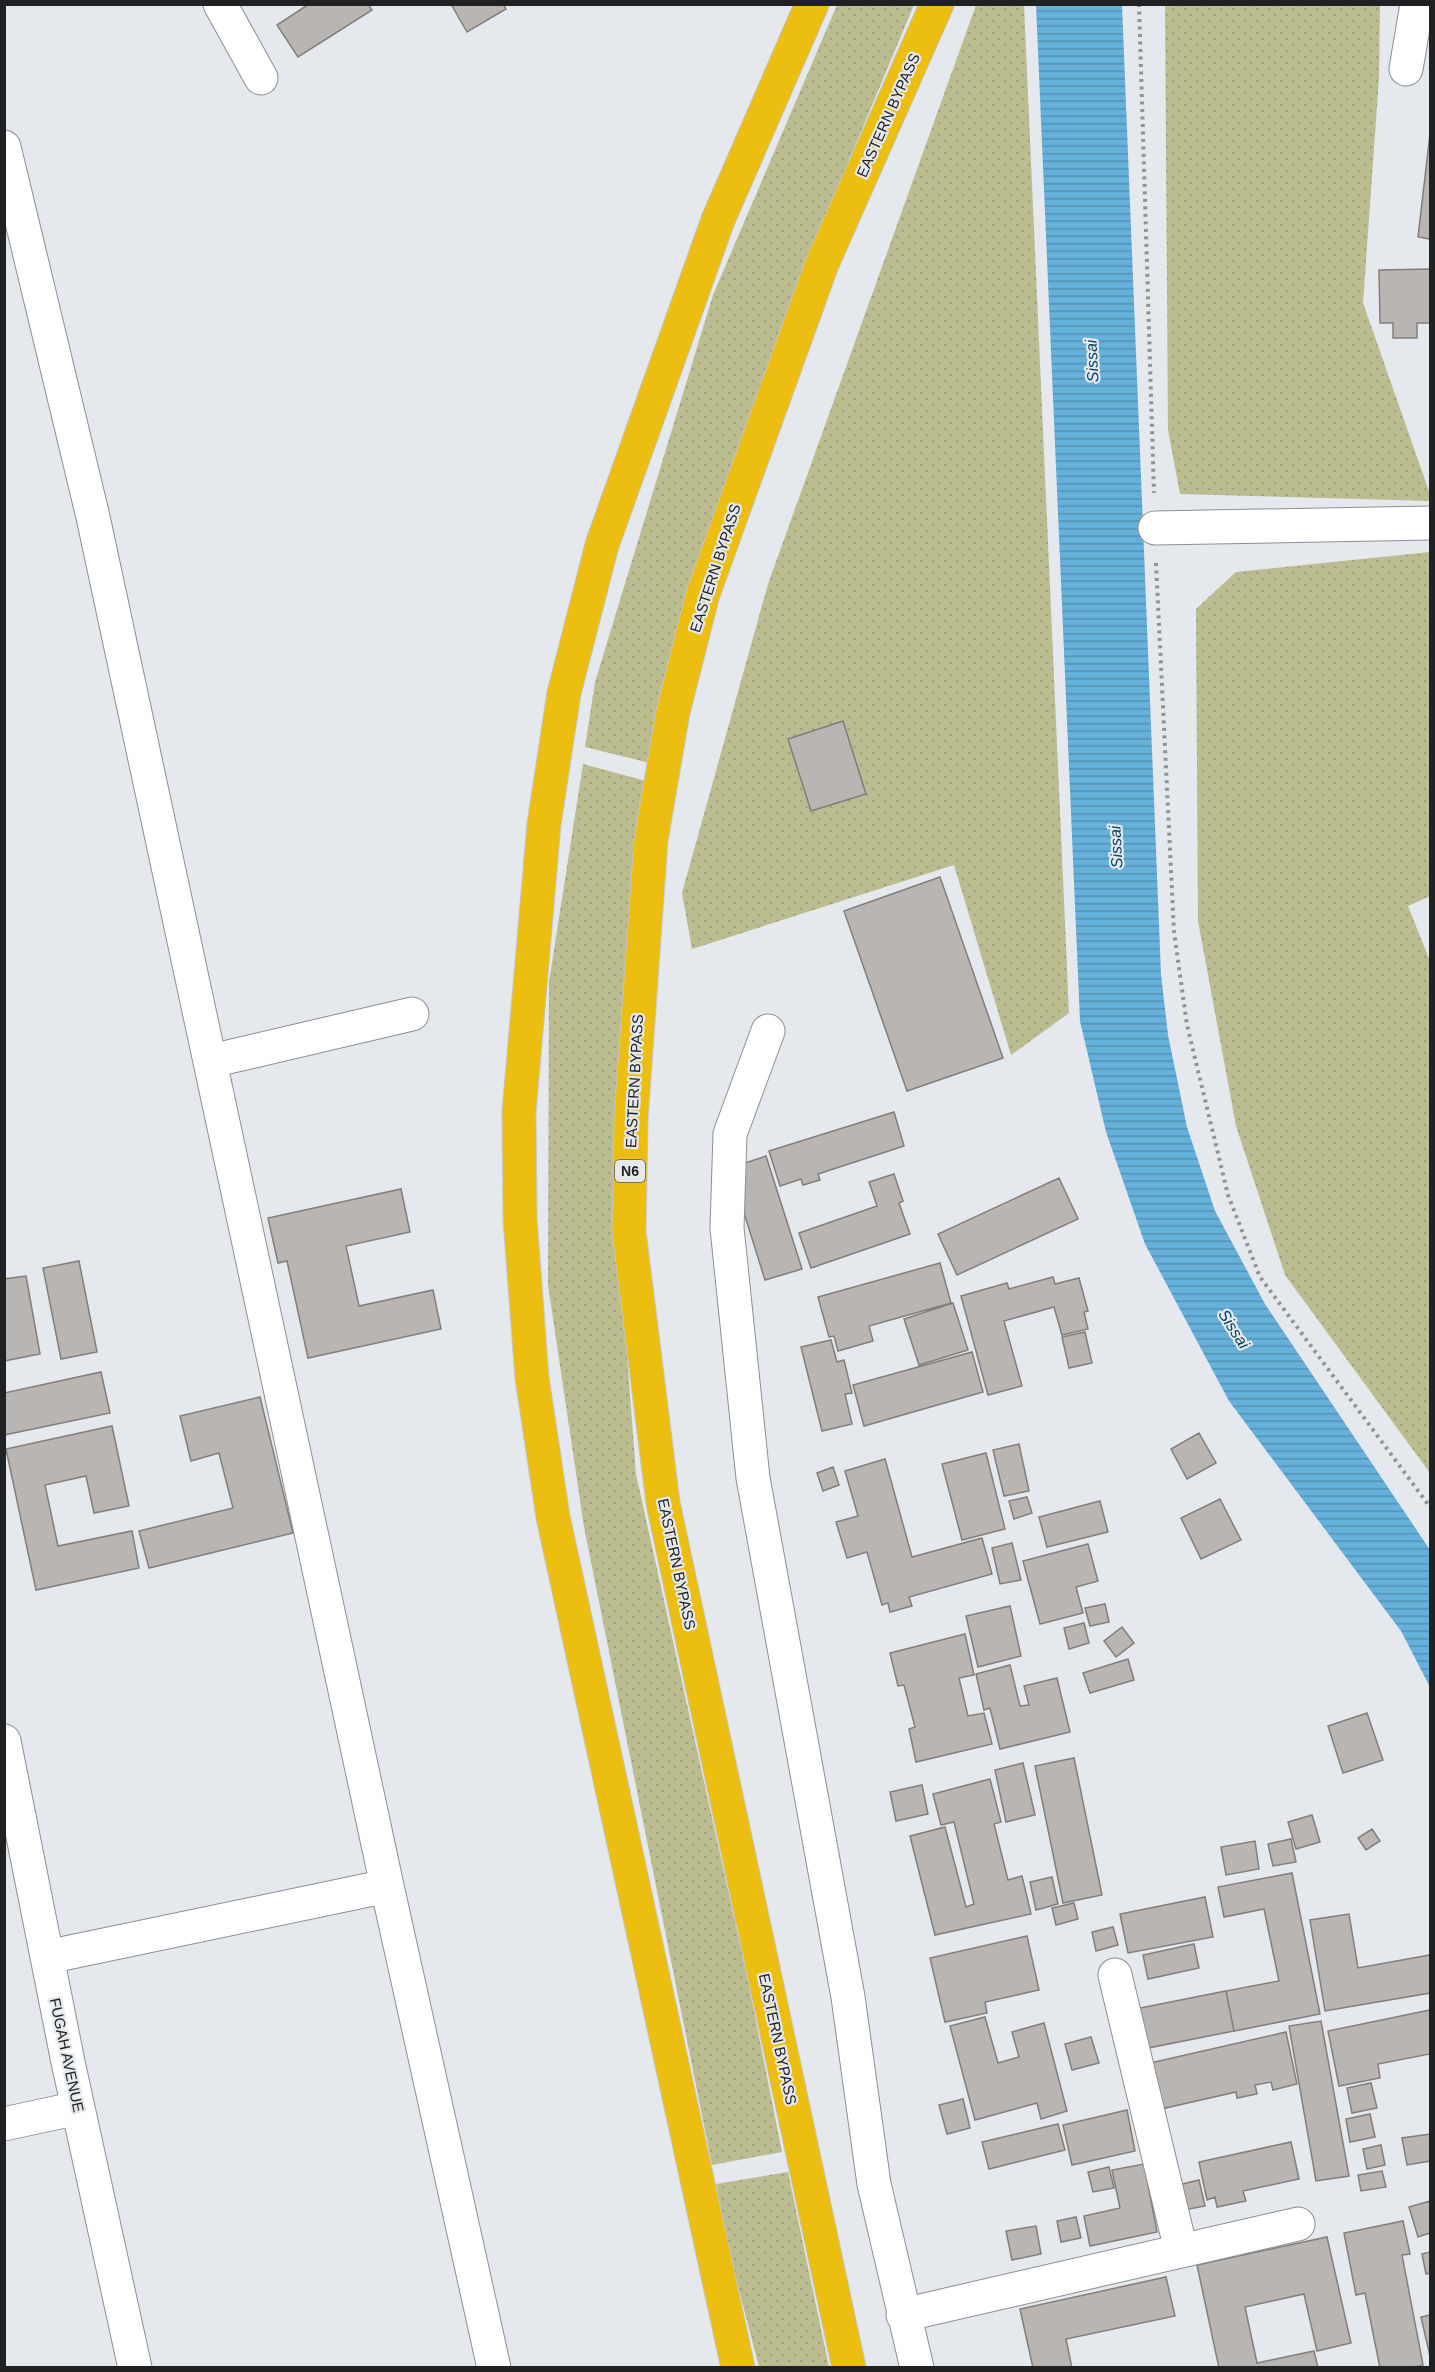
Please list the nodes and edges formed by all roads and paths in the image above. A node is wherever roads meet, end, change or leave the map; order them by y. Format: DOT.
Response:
graph roads {
  1 [pos="220,4"];
  2 [pos="812,4"];
  3 [pos="937,4"];
  4 [pos="1140,4"];
  5 [pos="1417,4"];
  6 [pos="1406,69"];
  7 [pos="261,78"];
  8 [pos="4,147"];
  9 [pos="1431,523"];
  10 [pos="1155,528"];
  11 [pos="412,1014"];
  12 [pos="768,1031"];
  13 [pos="211,1061"];
  14 [pos="1431,1507"];
  15 [pos="4,1741"];
  16 [pos="387,1886"];
  17 [pos="47,1957"];
  18 [pos="1115,1975"];
  19 [pos="78,2108"];
  20 [pos="4,2124"];
  21 [pos="1298,2224"];
  22 [pos="1181,2250"];
  23 [pos="903,2315"];
  24 [pos="135,2367"];
  25 [pos="494,2367"];
  26 [pos="738,2367"];
  27 [pos="849,2367"];
  28 [pos="917,2367"];
  1 -- 7 [label="street"];
  2 -- 26 [label="highway"];
  3 -- 27 [label="highway, EASTERN BYPASS / N6"];
  4 -- 10 [label="path"];
  5 -- 6 [label="street"];
  8 -- 13 [label="street"];
  9 -- 10 [label="street"];
  10 -- 14 [label="path"];
  11 -- 13 [label="street"];
  12 -- 23 [label="street"];
  13 -- 16 [label="street"];
  15 -- 17 [label="street, FUGAH AVENUE"];
  16 -- 17 [label="street"];
  16 -- 25 [label="street"];
  17 -- 19 [label="street, FUGAH AVENUE"];
  18 -- 22 [label="street"];
  19 -- 20 [label="street"];
  19 -- 24 [label="street, FUGAH AVENUE"];
  21 -- 22 [label="street"];
  22 -- 23 [label="street"];
  23 -- 28 [label="street"];
}
